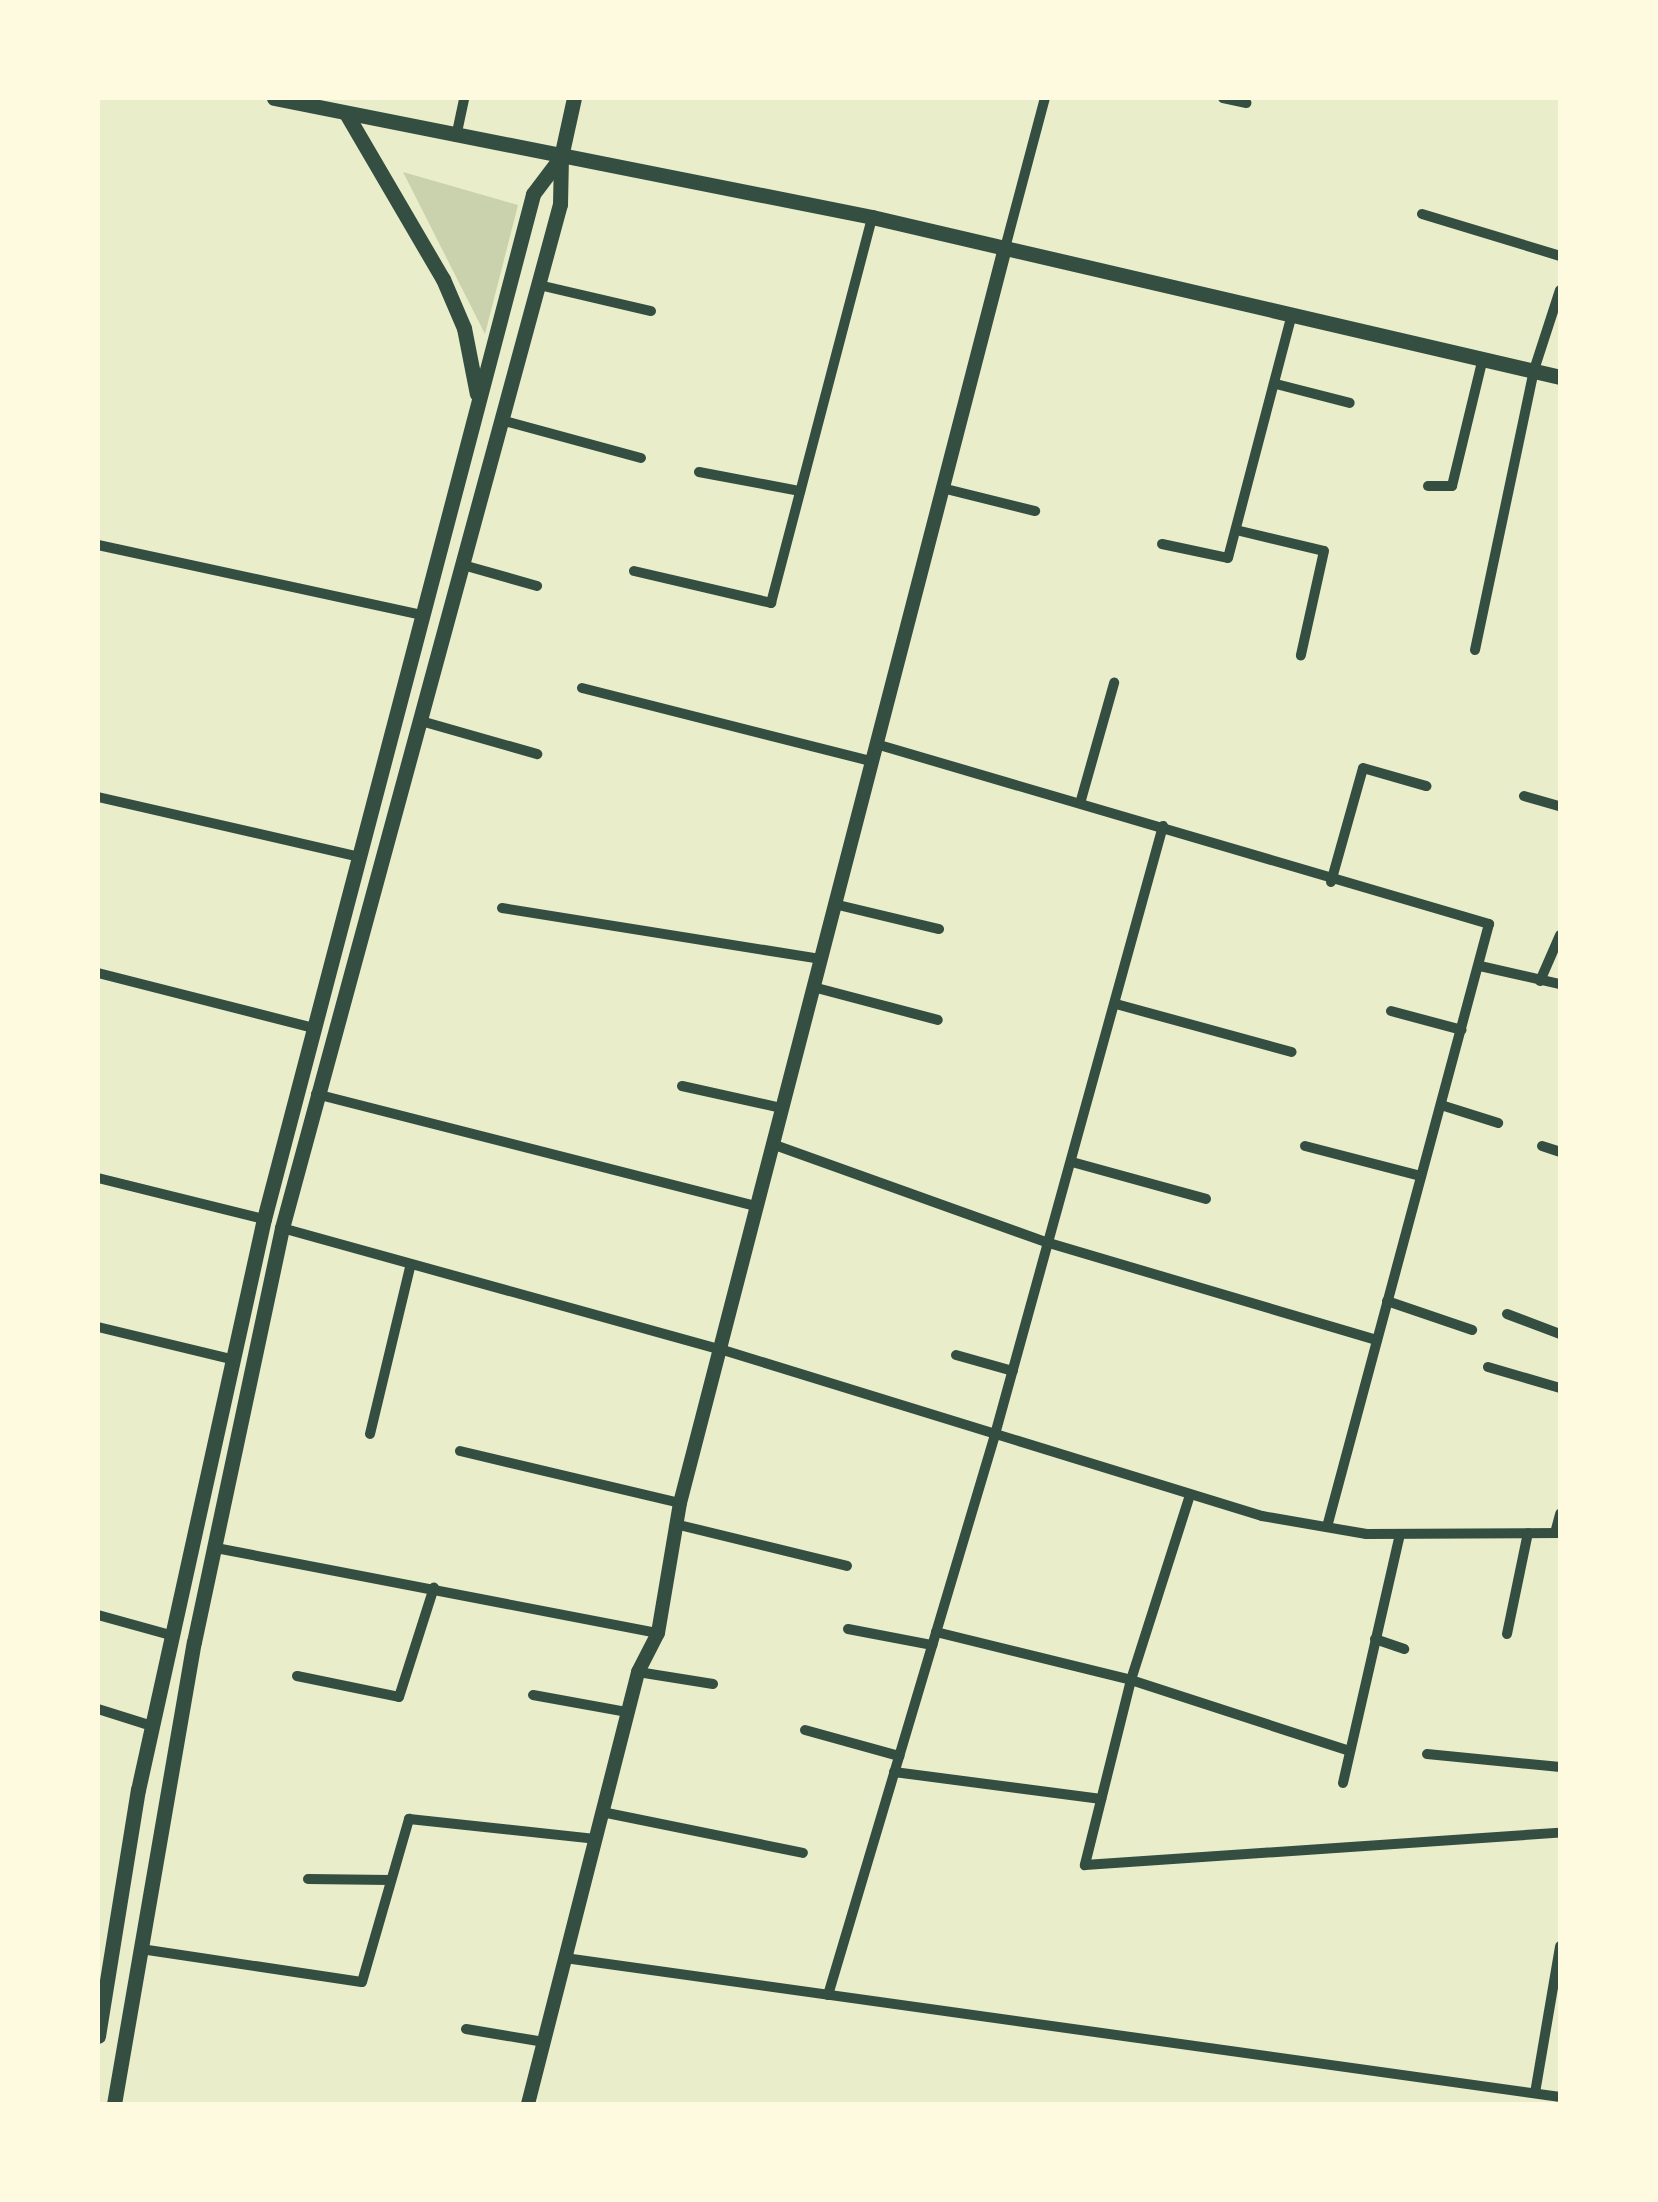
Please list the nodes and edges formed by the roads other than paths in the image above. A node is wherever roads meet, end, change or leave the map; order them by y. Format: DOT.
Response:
graph roads {
  1 [pos="274,98"];
  2 [pos="350,98"];
  3 [pos="464,98"];
  4 [pos="574,98"];
  5 [pos="1045,98"];
  6 [pos="1223,98"];
  7 [pos="1246,103"];
  8 [pos="347,115"];
  9 [pos="456,137"];
  10 [pos="561,158"];
  11 [pos="1422,214"];
  12 [pos="872,217"];
  13 [pos="1005,248"];
  14 [pos="1560,256"];
  15 [pos="540,285"];
  16 [pos="1560,290"];
  17 [pos="651,312"];
  18 [pos="1292,314"];
  19 [pos="1482,358"];
  20 [pos="1534,370"];
  21 [pos="1560,376"];
  22 [pos="1276,384"];
  23 [pos="478,397"];
  24 [pos="1350,402"];
  25 [pos="502,420"];
  26 [pos="641,458"];
  27 [pos="699,472"];
  28 [pos="1428,486"];
  29 [pos="942,488"];
  30 [pos="800,491"];
  31 [pos="1035,511"];
  32 [pos="1236,530"];
  33 [pos="1162,544"];
  34 [pos="98,545"];
  35 [pos="462,565"];
  36 [pos="634,572"];
  37 [pos="537,586"];
  38 [pos="423,615"];
  39 [pos="1475,650"];
  40 [pos="1301,655"];
  41 [pos="1114,683"];
  42 [pos="582,688"];
  43 [pos="420,721"];
  44 [pos="876,744"];
  45 [pos="536,754"];
  46 [pos="872,761"];
  47 [pos="1426,786"];
  48 [pos="1524,796"];
  49 [pos="98,797"];
  50 [pos="1081,800"];
  51 [pos="1560,806"];
  52 [pos="1163,826"];
  53 [pos="359,857"];
  54 [pos="1331,882"];
  55 [pos="834,904"];
  56 [pos="502,908"];
  57 [pos="939,929"];
  58 [pos="1560,935"];
  59 [pos="337,938"];
  60 [pos="357,941"];
  61 [pos="820,959"];
  62 [pos="1480,966"];
  63 [pos="98,973"];
  64 [pos="1540,981"];
  65 [pos="1560,984"];
  66 [pos="813,987"];
  67 [pos="1116,1004"];
  68 [pos="1391,1011"];
  69 [pos="938,1020"];
  70 [pos="313,1028"];
  71 [pos="1462,1030"];
  72 [pos="1292,1052"];
  73 [pos="682,1086"];
  74 [pos="315,1094"];
  75 [pos="1441,1105"];
  76 [pos="782,1108"];
  77 [pos="1498,1123"];
  78 [pos="772,1144"];
  79 [pos="1305,1146"];
  80 [pos="1542,1146"];
  81 [pos="1560,1152"];
  82 [pos="1072,1162"];
  83 [pos="1422,1176"];
  84 [pos="98,1178"];
  85 [pos="1206,1199"];
  86 [pos="756,1206"];
  87 [pos="264,1219"];
  88 [pos="282,1228"];
  89 [pos="1049,1243"];
  90 [pos="410,1266"];
  91 [pos="1387,1301"];
  92 [pos="1507,1314"];
  93 [pos="98,1327"];
  94 [pos="1472,1330"];
  95 [pos="1560,1334"];
  96 [pos="1377,1340"];
  97 [pos="724,1350"];
  98 [pos="956,1356"];
  99 [pos="230,1359"];
  100 [pos="1488,1367"];
  101 [pos="1013,1371"];
  102 [pos="1560,1388"];
  103 [pos="370,1434"];
  104 [pos="994,1438"];
  105 [pos="460,1452"];
  106 [pos="1190,1496"];
  107 [pos="680,1503"];
  108 [pos="1560,1514"];
  109 [pos="675,1524"];
  110 [pos="1327,1528"];
  111 [pos="1558,1533"];
  112 [pos="1400,1534"];
  113 [pos="1528,1534"];
  114 [pos="216,1548"];
  115 [pos="847,1566"];
  116 [pos="434,1586"];
  117 [pos="98,1615"];
  118 [pos="848,1629"];
  119 [pos="936,1632"];
  120 [pos="658,1633"];
  121 [pos="1506,1634"];
  122 [pos="170,1635"];
  123 [pos="1376,1639"];
  124 [pos="932,1645"];
  125 [pos="1404,1649"];
  126 [pos="638,1672"];
  127 [pos="296,1676"];
  128 [pos="1130,1680"];
  129 [pos="714,1684"];
  130 [pos="533,1695"];
  131 [pos="98,1709"];
  132 [pos="628,1712"];
  133 [pos="152,1726"];
  134 [pos="805,1730"];
  135 [pos="1350,1750"];
  136 [pos="1426,1754"];
  137 [pos="899,1756"];
  138 [pos="1560,1767"];
  139 [pos="894,1772"];
  140 [pos="1342,1783"];
  141 [pos="138,1790"];
  142 [pos="166,1798"];
  143 [pos="1101,1800"];
  144 [pos="602,1812"];
  145 [pos="1560,1834"];
  146 [pos="595,1839"];
  147 [pos="803,1853"];
  148 [pos="308,1878"];
  149 [pos="390,1880"];
  150 [pos="1560,1946"];
  151 [pos="141,1948"];
  152 [pos="565,1958"];
  153 [pos="828,1995"];
  154 [pos="98,2025"];
  155 [pos="466,2029"];
  156 [pos="544,2042"];
  157 [pos="1535,2094"];
  158 [pos="1560,2097"];
  159 [pos="114,2104"];
  160 [pos="528,2104"];
  1 -- 8 [label="main road"];
  2 -- 8 [label="street"];
  3 -- 9 [label="street"];
  4 -- 10 [label="main road"];
  5 -- 13 [label="street"];
  6 -- 7 [label="street"];
  8 -- 9 [label="main road"];
  8 -- 23 [label="main road"];
  9 -- 10 [label="main road"];
  10 -- 12 [label="main road"];
  10 -- 15 [label="main road"];
  10 -- 23 [label="main road"];
  11 -- 14 [label="street"];
  12 -- 13 [label="main road"];
  12 -- 30 [label="street"];
  13 -- 18 [label="main road"];
  13 -- 29 [label="street"];
  15 -- 17 [label="street"];
  15 -- 25 [label="main road"];
  16 -- 20 [label="street"];
  18 -- 19 [label="main road"];
  18 -- 22 [label="street"];
  19 -- 20 [label="main road"];
  19 -- 28 [label="street"];
  20 -- 21 [label="main road"];
  20 -- 39 [label="street"];
  22 -- 24 [label="street"];
  22 -- 32 [label="street"];
  23 -- 38 [label="main road"];
  25 -- 26 [label="street"];
  25 -- 35 [label="main road"];
  27 -- 30 [label="street"];
  29 -- 31 [label="street"];
  29 -- 44 [label="street"];
  30 -- 36 [label="street"];
  32 -- 33 [label="street"];
  32 -- 40 [label="street"];
  34 -- 38 [label="street"];
  35 -- 37 [label="street"];
  35 -- 43 [label="main road"];
  38 -- 53 [label="main road"];
  41 -- 50 [label="street"];
  42 -- 46 [label="street"];
  43 -- 45 [label="street"];
  43 -- 60 [label="main road"];
  44 -- 46 [label="street"];
  44 -- 50 [label="street"];
  46 -- 55 [label="street"];
  47 -- 54 [label="street"];
  48 -- 51 [label="street"];
  49 -- 53 [label="street"];
  50 -- 52 [label="street"];
  52 -- 54 [label="street"];
  52 -- 67 [label="street"];
  53 -- 59 [label="main road"];
  54 -- 62 [label="street"];
  55 -- 57 [label="street"];
  55 -- 61 [label="street"];
  56 -- 61 [label="street"];
  58 -- 64 [label="street"];
  59 -- 60 [label="main road"];
  59 -- 70 [label="main road"];
  60 -- 74 [label="main road"];
  61 -- 66 [label="street"];
  62 -- 64 [label="street"];
  62 -- 71 [label="street"];
  63 -- 70 [label="street"];
  64 -- 65 [label="street"];
  66 -- 69 [label="street"];
  66 -- 76 [label="street"];
  67 -- 72 [label="street"];
  67 -- 82 [label="street"];
  68 -- 71 [label="street"];
  70 -- 87 [label="main road"];
  71 -- 75 [label="street"];
  73 -- 76 [label="street"];
  74 -- 86 [label="street"];
  74 -- 88 [label="main road"];
  75 -- 77 [label="street"];
  75 -- 83 [label="street"];
  76 -- 78 [label="street"];
  78 -- 86 [label="street"];
  78 -- 89 [label="street"];
  79 -- 83 [label="street"];
  80 -- 81 [label="street"];
  82 -- 85 [label="street"];
  82 -- 89 [label="street"];
  83 -- 91 [label="street"];
  84 -- 87 [label="street"];
  86 -- 97 [label="street"];
  87 -- 99 [label="main road"];
  88 -- 90 [label="street"];
  88 -- 114 [label="main road"];
  89 -- 96 [label="street"];
  89 -- 101 [label="street"];
  90 -- 97 [label="street"];
  90 -- 103 [label="street"];
  91 -- 94 [label="street"];
  91 -- 96 [label="street"];
  92 -- 95 [label="street"];
  93 -- 99 [label="street"];
  96 -- 110 [label="street"];
  97 -- 104 [label="street"];
  97 -- 107 [label="street"];
  98 -- 101 [label="street"];
  99 -- 122 [label="main road"];
  100 -- 102 [label="street"];
  101 -- 104 [label="street"];
  104 -- 106 [label="street"];
  104 -- 119 [label="street"];
  105 -- 107 [label="street"];
  106 -- 110 [label="street"];
  106 -- 128 [label="street"];
  107 -- 109 [label="street"];
  108 -- 111 [label="street"];
  109 -- 115 [label="street"];
  109 -- 120 [label="street"];
  110 -- 112 [label="street"];
  111 -- 113 [label="street"];
  112 -- 113 [label="street"];
  112 -- 123 [label="street"];
  113 -- 121 [label="street"];
  114 -- 116 [label="street"];
  114 -- 142 [label="main road"];
  116 -- 120 [label="street"];
  116 -- 127 [label="street"];
  117 -- 122 [label="street"];
  118 -- 124 [label="street"];
  119 -- 124 [label="street"];
  119 -- 128 [label="street"];
  120 -- 126 [label="street"];
  122 -- 133 [label="main road"];
  123 -- 125 [label="street"];
  123 -- 135 [label="street"];
  124 -- 137 [label="street"];
  126 -- 129 [label="street"];
  126 -- 132 [label="street"];
  128 -- 135 [label="street"];
  128 -- 143 [label="street"];
  130 -- 132 [label="street"];
  131 -- 133 [label="street"];
  132 -- 144 [label="street"];
  133 -- 141 [label="main road"];
  134 -- 137 [label="street"];
  135 -- 140 [label="street"];
  136 -- 138 [label="street"];
  137 -- 139 [label="street"];
  139 -- 143 [label="street"];
  139 -- 153 [label="street"];
  141 -- 142 [label="main road"];
  141 -- 154 [label="main road"];
  142 -- 151 [label="main road"];
  143 -- 145 [label="street"];
  144 -- 146 [label="street"];
  144 -- 147 [label="street"];
  146 -- 149 [label="street"];
  146 -- 152 [label="street"];
  148 -- 149 [label="street"];
  149 -- 151 [label="street"];
  150 -- 157 [label="street"];
  151 -- 159 [label="main road"];
  152 -- 153 [label="street"];
  152 -- 156 [label="street"];
  153 -- 157 [label="street"];
  155 -- 156 [label="street"];
  156 -- 160 [label="street"];
  157 -- 158 [label="street"];
}
